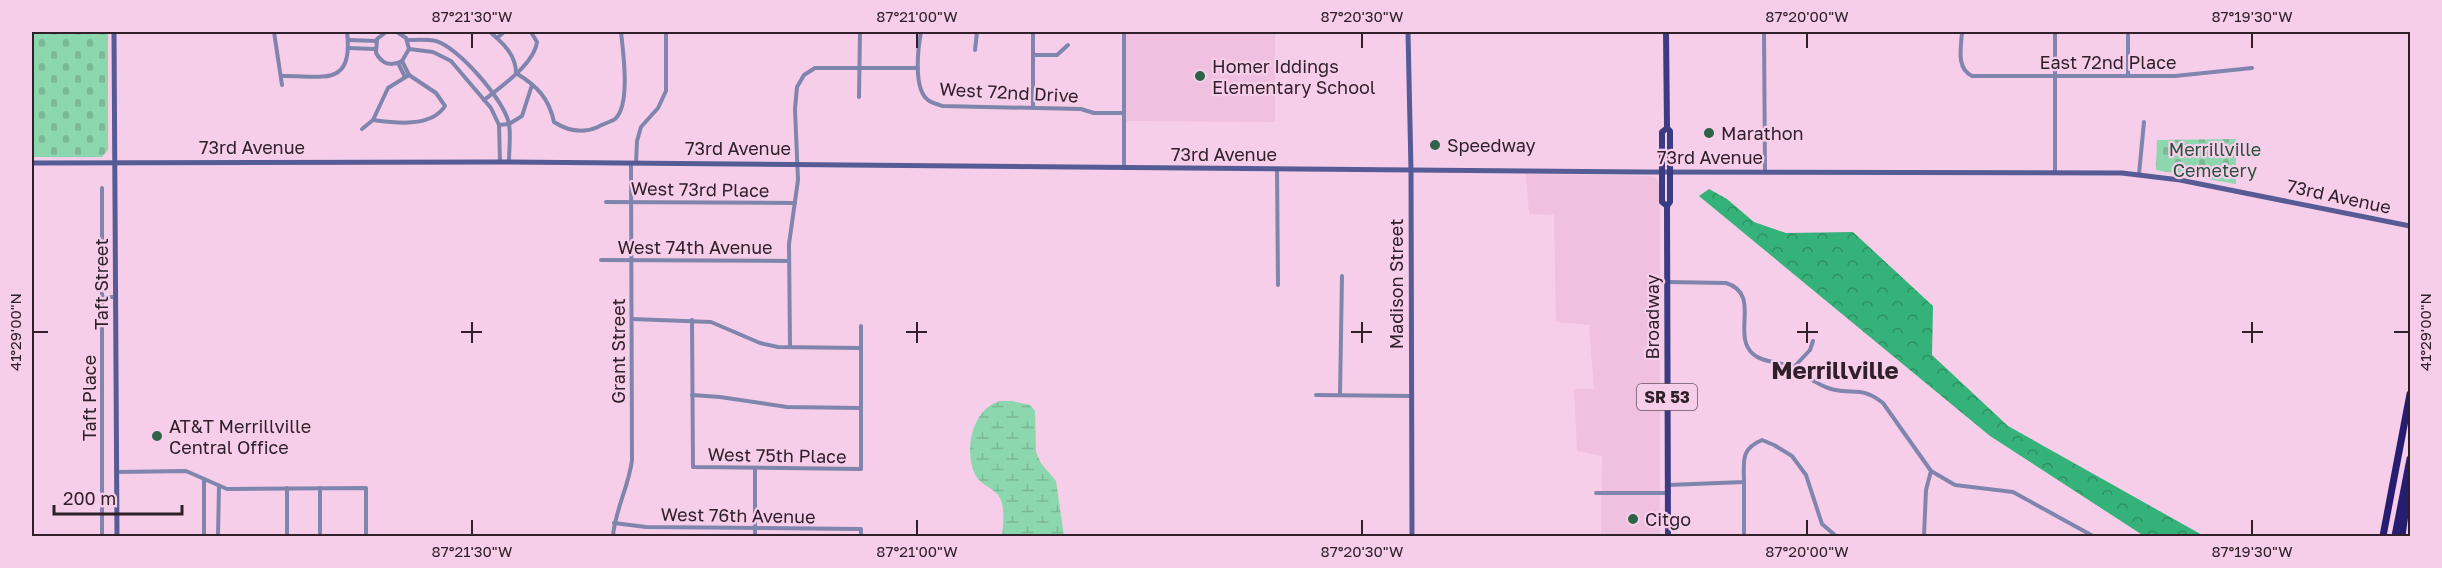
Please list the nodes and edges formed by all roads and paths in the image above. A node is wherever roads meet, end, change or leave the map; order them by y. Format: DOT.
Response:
graph roads {
  1 [pos="114,32"];
  2 [pos="274,32"];
  3 [pos="347,32"];
  4 [pos="386,32"];
  5 [pos="400,32"];
  6 [pos="490,32"];
  7 [pos="504,32"];
  8 [pos="531,32"];
  9 [pos="621,32"];
  10 [pos="666,32"];
  11 [pos="860,32"];
  12 [pos="921,32"];
  13 [pos="977,32"];
  14 [pos="1033,32"];
  15 [pos="1124,32"];
  16 [pos="1408,32"];
  17 [pos="1666,32"];
  18 [pos="1764,32"];
  19 [pos="1962,32"];
  20 [pos="2055,32"];
  21 [pos="2128,32"];
  22 [pos="497,38"];
  23 [pos="348,40"];
  24 [pos="407,40"];
  25 [pos="376,41"];
  26 [pos="1068,45"];
  27 [pos="348,48"];
  28 [pos="375,49"];
  29 [pos="409,49"];
  30 [pos="975,50"];
  31 [pos="1034,55"];
  32 [pos="400,62"];
  33 [pos="860,68"];
  34 [pos="918,68"];
  35 [pos="2252,68"];
  36 [pos="516,73"];
  37 [pos="410,75"];
  38 [pos="2055,75"];
  39 [pos="2128,75"];
  40 [pos="281,76"];
  41 [pos="405,77"];
  42 [pos="282,85"];
  43 [pos="532,85"];
  44 [pos="492,94"];
  45 [pos="859,97"];
  46 [pos="484,100"];
  47 [pos="1033,108"];
  48 [pos="1124,113"];
  49 [pos="373,120"];
  50 [pos="2144,122"];
  51 [pos="509,124"];
  52 [pos="499,125"];
  53 [pos="1666,128"];
  54 [pos="362,129"];
  55 [pos="500,162"];
  56 [pos="509,162"];
  57 [pos="32,163"];
  58 [pos="114,163"];
  59 [pos="634,163"];
  60 [pos="798,164"];
  61 [pos="1124,168"];
  62 [pos="1277,169"];
  63 [pos="1411,170"];
  64 [pos="1662,172"];
  65 [pos="1670,172"];
  66 [pos="1765,172"];
  67 [pos="2055,172"];
  68 [pos="2139,174"];
  69 [pos="102,188"];
  70 [pos="606,202"];
  71 [pos="631,202"];
  72 [pos="795,203"];
  73 [pos="1667,206"];
  74 [pos="102,212"];
  75 [pos="116,213"];
  76 [pos="2410,226"];
  77 [pos="601,260"];
  78 [pos="631,260"];
  79 [pos="789,261"];
  80 [pos="1341,276"];
  81 [pos="1667,282"];
  82 [pos="1278,285"];
  83 [pos="102,297"];
  84 [pos="116,297"];
  85 [pos="632,320"];
  86 [pos="692,320"];
  87 [pos="861,326"];
  88 [pos="1813,341"];
  89 [pos="790,347"];
  90 [pos="860,348"];
  91 [pos="1793,368"];
  92 [pos="2410,394"];
  93 [pos="693,395"];
  94 [pos="1316,395"];
  95 [pos="1340,395"];
  96 [pos="1411,396"];
  97 [pos="861,408"];
  98 [pos="2410,461"];
  99 [pos="755,468"];
  100 [pos="1931,471"];
  101 [pos="117,472"];
  102 [pos="204,479"];
  103 [pos="1744,482"];
  104 [pos="1668,485"];
  105 [pos="219,486"];
  106 [pos="287,488"];
  107 [pos="320,488"];
  108 [pos="1596,493"];
  109 [pos="1668,493"];
  110 [pos="614,523"];
  111 [pos="755,528"];
  112 [pos="102,537"];
  113 [pos="117,537"];
  114 [pos="204,537"];
  115 [pos="218,537"];
  116 [pos="287,537"];
  117 [pos="320,537"];
  118 [pos="366,537"];
  119 [pos="612,537"];
  120 [pos="755,537"];
  121 [pos="861,537"];
  122 [pos="1412,537"];
  123 [pos="1668,537"];
  124 [pos="1744,537"];
  125 [pos="1836,537"];
  126 [pos="1924,537"];
  127 [pos="2093,537"];
  128 [pos="2383,537"];
  129 [pos="2396,537"];
  130 [pos="2402,537"];
  1 -- 58 [label="street, Taft Street"];
  2 -- 40 [label="street"];
  3 -- 23 [label="street"];
  4 -- 25 [label="street"];
  5 -- 24 [label="street"];
  6 -- 22 [label="street"];
  7 -- 22 [label="street"];
  8 -- 36 [label="street"];
  9 -- 43 [label="street"];
  10 -- 59 [label="street, Grant Street"];
  11 -- 33 [label="street"];
  12 -- 34 [label="street, West 72nd Drive"];
  13 -- 30 [label="street"];
  14 -- 31 [label="street"];
  15 -- 48 [label="street"];
  16 -- 63 [label="street, Madison Street"];
  17 -- 53 [label="main road, Broadway / SR 53"];
  18 -- 66 [label="street"];
  19 -- 38 [label="street, East 72nd Place"];
  20 -- 38 [label="street"];
  21 -- 39 [label="street"];
  22 -- 36 [label="street"];
  23 -- 25 [label="street"];
  23 -- 27 [label="street"];
  24 -- 29 [label="street"];
  24 -- 44 [label="street"];
  25 -- 28 [label="street"];
  26 -- 31 [label="street"];
  27 -- 28 [label="street"];
  27 -- 40 [label="street"];
  28 -- 32 [label="street"];
  29 -- 32 [label="street"];
  29 -- 46 [label="street"];
  31 -- 47 [label="street"];
  32 -- 37 [label="street"];
  32 -- 41 [label="street"];
  33 -- 34 [label="street"];
  33 -- 45 [label="street"];
  33 -- 60 [label="street"];
  34 -- 47 [label="street, West 72nd Drive"];
  35 -- 39 [label="street, East 72nd Place"];
  36 -- 43 [label="street"];
  36 -- 44 [label="street"];
  37 -- 41 [label="street"];
  37 -- 49 [label="street"];
  38 -- 39 [label="street, East 72nd Place"];
  38 -- 67 [label="street"];
  40 -- 42 [label="street"];
  41 -- 49 [label="street"];
  43 -- 51 [label="street"];
  44 -- 46 [label="street"];
  44 -- 51 [label="street"];
  46 -- 52 [label="street"];
  47 -- 48 [label="street, West 72nd Drive"];
  48 -- 61 [label="street"];
  49 -- 54 [label="street"];
  50 -- 68 [label="street"];
  51 -- 52 [label="street"];
  51 -- 56 [label="street"];
  52 -- 55 [label="street"];
  53 -- 64 [label="main road, Broadway / SR 53"];
  53 -- 65 [label="main road, Broadway / SR 53"];
  55 -- 56 [label="street, 73rd Avenue"];
  55 -- 58 [label="street, 73rd Avenue"];
  56 -- 59 [label="street, 73rd Avenue"];
  57 -- 58 [label="street, 73rd Avenue"];
  58 -- 75 [label="street, Taft Street"];
  59 -- 60 [label="street, 73rd Avenue"];
  59 -- 71 [label="street, Grant Street"];
  60 -- 61 [label="street, 73rd Avenue"];
  60 -- 72 [label="street"];
  61 -- 62 [label="street, 73rd Avenue"];
  62 -- 63 [label="street, 73rd Avenue"];
  62 -- 82 [label="street"];
  63 -- 64 [label="street, 73rd Avenue"];
  63 -- 96 [label="street, Madison Street"];
  64 -- 65 [label="street, 73rd Avenue"];
  64 -- 73 [label="main road, Broadway / SR 53"];
  65 -- 66 [label="street, 73rd Avenue"];
  65 -- 73 [label="main road, Broadway / SR 53"];
  66 -- 67 [label="street, 73rd Avenue"];
  67 -- 68 [label="street, 73rd Avenue"];
  68 -- 76 [label="street, 73rd Avenue"];
  69 -- 74 [label="street, Taft Place"];
  70 -- 71 [label="street, West 73rd Place"];
  71 -- 72 [label="street, West 73rd Place"];
  71 -- 78 [label="street, Grant Street"];
  72 -- 79 [label="street"];
  73 -- 81 [label="main road, Broadway / SR 53"];
  74 -- 75 [label="street"];
  74 -- 83 [label="street, Taft Place"];
  75 -- 84 [label="street, Taft Street"];
  77 -- 78 [label="street, West 74th Avenue"];
  78 -- 79 [label="street, West 74th Avenue"];
  78 -- 85 [label="street, Grant Street"];
  79 -- 89 [label="street"];
  80 -- 95 [label="street"];
  81 -- 91 [label="street"];
  81 -- 104 [label="main road, Broadway / SR 53"];
  83 -- 84 [label="street"];
  83 -- 112 [label="street, Taft Place"];
  84 -- 101 [label="street, Taft Street"];
  85 -- 86 [label="street"];
  85 -- 110 [label="street, Grant Street"];
  86 -- 89 [label="street"];
  86 -- 93 [label="street"];
  87 -- 90 [label="street"];
  88 -- 91 [label="street"];
  89 -- 90 [label="street"];
  90 -- 97 [label="street"];
  91 -- 100 [label="street"];
  92 -- 128 [label="highway"];
  93 -- 97 [label="street"];
  93 -- 99 [label="street, West 75th Place"];
  94 -- 95 [label="street"];
  95 -- 96 [label="street"];
  96 -- 122 [label="street, Madison Street"];
  97 -- 99 [label="street, West 75th Place"];
  98 -- 129 [label="highway"];
  98 -- 130 [label="highway"];
  99 -- 111 [label="street"];
  100 -- 126 [label="street"];
  100 -- 127 [label="street"];
  101 -- 102 [label="street"];
  101 -- 113 [label="street, Taft Street"];
  102 -- 105 [label="street"];
  102 -- 114 [label="street"];
  103 -- 104 [label="street"];
  103 -- 124 [label="street"];
  103 -- 125 [label="street"];
  104 -- 109 [label="main road, Broadway / SR 53"];
  105 -- 106 [label="street"];
  105 -- 115 [label="street"];
  106 -- 107 [label="street"];
  106 -- 116 [label="street"];
  107 -- 117 [label="street"];
  107 -- 118 [label="street"];
  108 -- 109 [label="street"];
  109 -- 123 [label="main road, Broadway / SR 53"];
  110 -- 111 [label="street, West 76th Avenue"];
  110 -- 119 [label="street, Grant Street"];
  111 -- 120 [label="street"];
  111 -- 121 [label="street, West 76th Avenue"];
}
